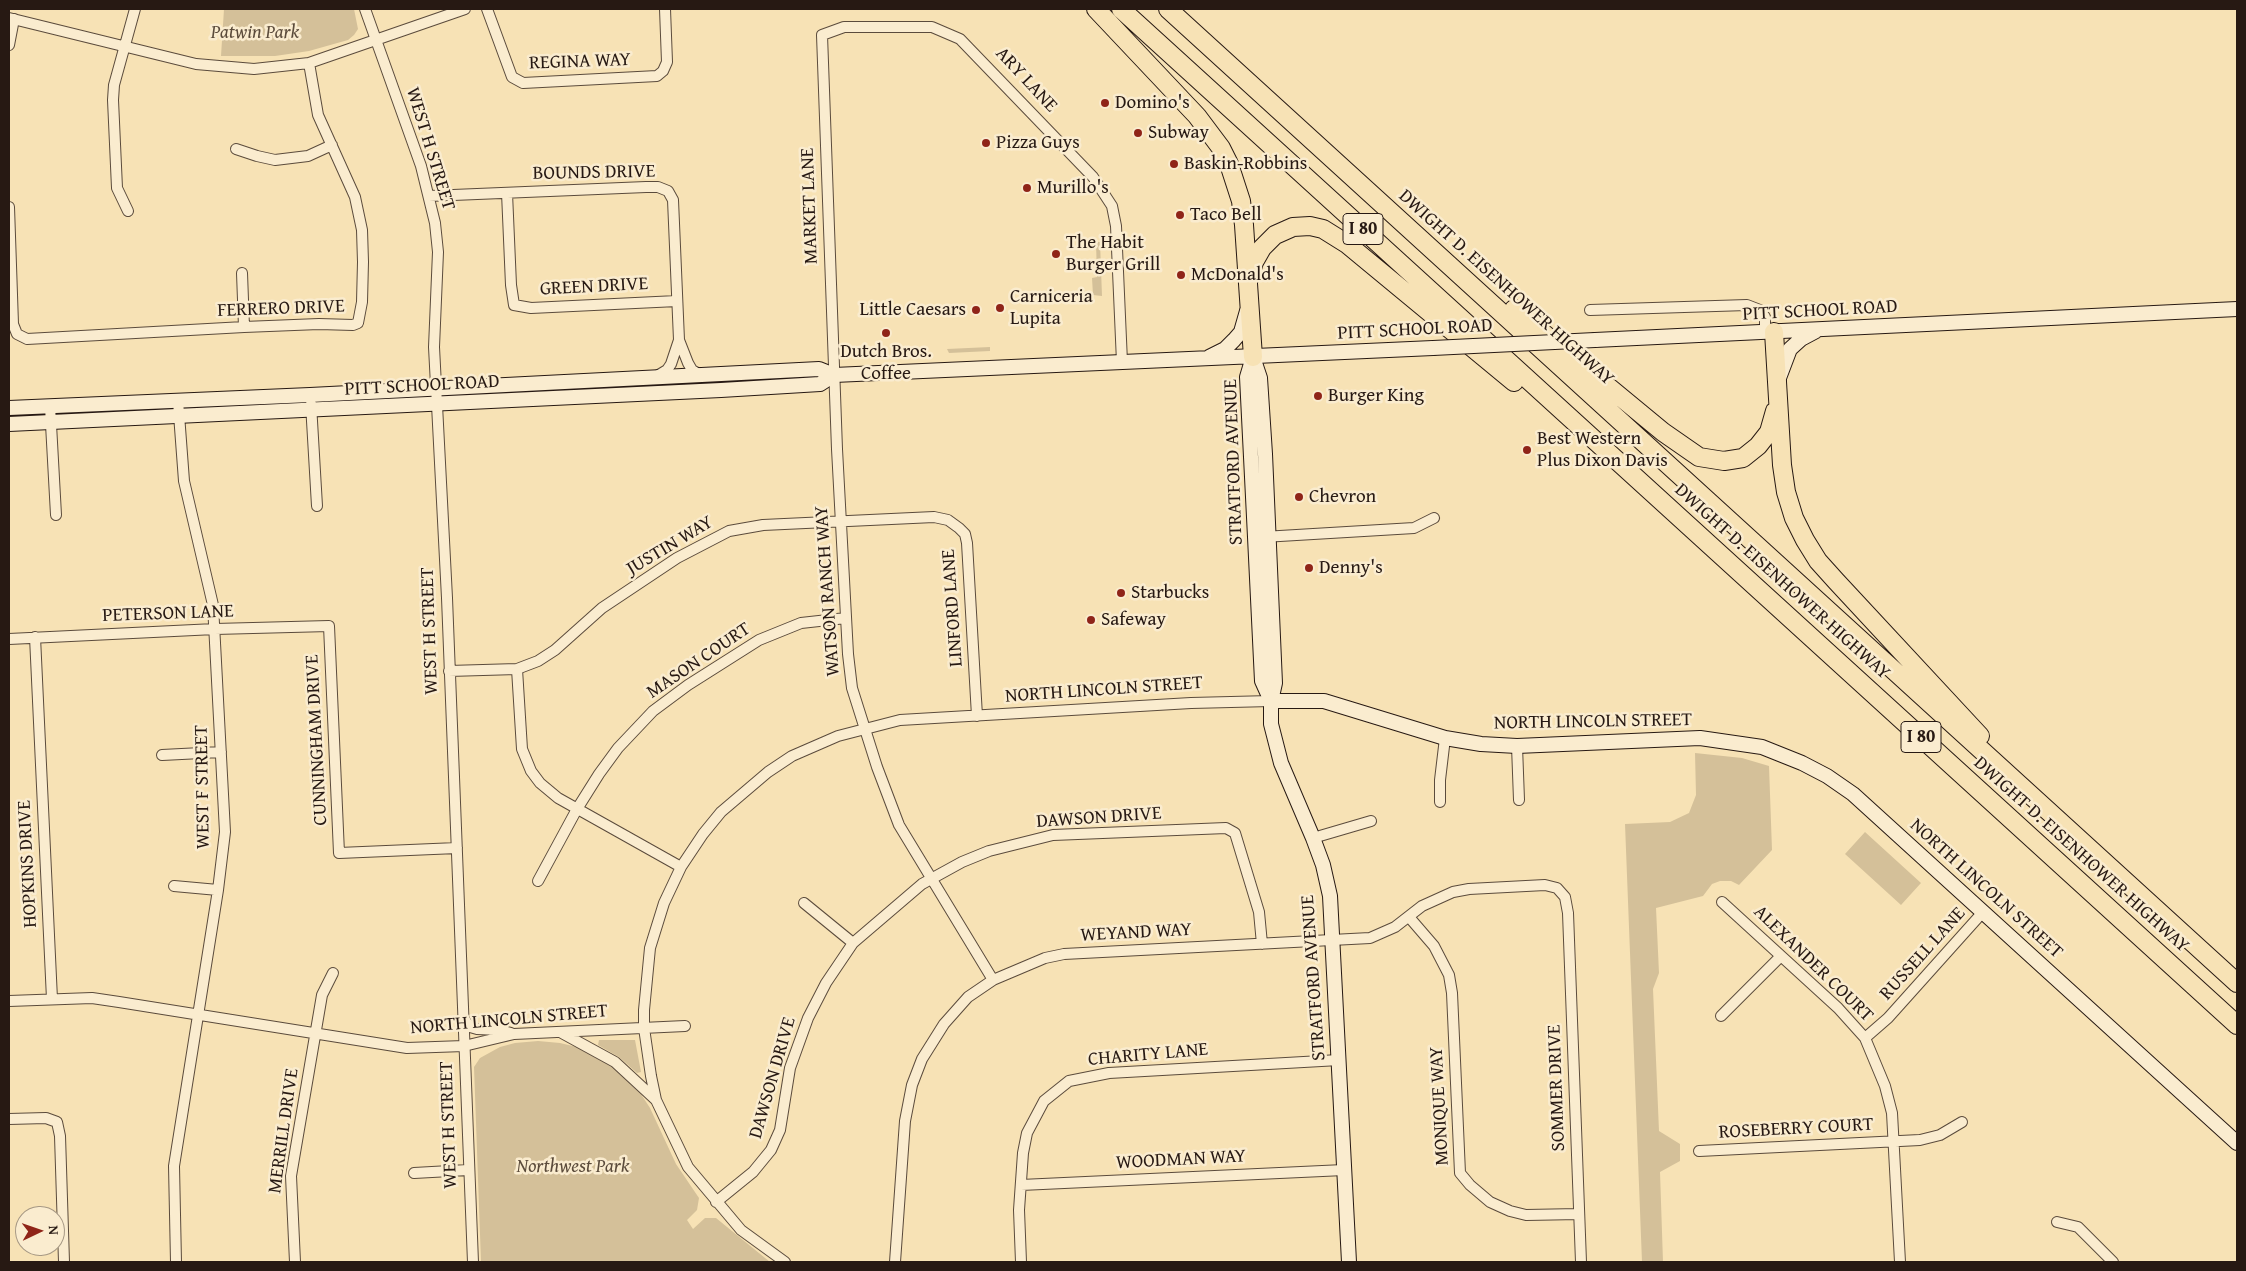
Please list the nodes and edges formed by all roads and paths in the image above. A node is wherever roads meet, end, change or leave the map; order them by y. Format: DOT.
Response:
graph roads {
  1 [pos="135,9"];
  2 [pos="365,9"];
  3 [pos="465,9"];
  4 [pos="487,9"];
  5 [pos="665,9"];
  6 [pos="1096,9"];
  7 [pos="1121,9"];
  8 [pos="1168,9"];
  9 [pos="12,18"];
  10 [pos="822,35"];
  11 [pos="377,41"];
  12 [pos="9,45"];
  13 [pos="125,46"];
  14 [pos="309,63"];
  15 [pos="332,146"];
  16 [pos="236,149"];
  17 [pos="508,193"];
  18 [pos="429,196"];
  19 [pos="9,207"];
  20 [pos="128,211"];
  21 [pos="242,273"];
  22 [pos="1471,284"];
  23 [pos="1250,287"];
  24 [pos="677,301"];
  25 [pos="2237,309"];
  26 [pos="1590,310"];
  27 [pos="244,327"];
  28 [pos="1820,329"];
  29 [pos="1770,332"];
  30 [pos="679,340"];
  31 [pos="1253,357"];
  32 [pos="1200,359"];
  33 [pos="1122,362"];
  34 [pos="700,375"];
  35 [pos="834,375"];
  36 [pos="657,376"];
  37 [pos="437,388"];
  38 [pos="1777,388"];
  39 [pos="310,395"];
  40 [pos="178,401"];
  41 [pos="438,404"];
  42 [pos="50,406"];
  43 [pos="9,408"];
  44 [pos="312,410"];
  45 [pos="178,416"];
  46 [pos="51,422"];
  47 [pos="9,424"];
  48 [pos="1605,450"];
  49 [pos="316,506"];
  50 [pos="56,514"];
  51 [pos="934,517"];
  52 [pos="1434,518"];
  53 [pos="841,522"];
  54 [pos="1262,537"];
  55 [pos="846,618"];
  56 [pos="329,626"];
  57 [pos="215,629"];
  58 [pos="34,637"];
  59 [pos="9,639"];
  60 [pos="517,669"];
  61 [pos="449,671"];
  62 [pos="1271,701"];
  63 [pos="977,716"];
  64 [pos="864,728"];
  65 [pos="1446,738"];
  66 [pos="1516,746"];
  67 [pos="221,752"];
  68 [pos="162,755"];
  69 [pos="2003,769"];
  70 [pos="1519,800"];
  71 [pos="1440,802"];
  72 [pos="577,809"];
  73 [pos="1371,821"];
  74 [pos="1313,838"];
  75 [pos="457,848"];
  76 [pos="681,867"];
  77 [pos="930,878"];
  78 [pos="538,881"];
  79 [pos="174,886"];
  80 [pos="218,890"];
  81 [pos="1722,902"];
  82 [pos="804,903"];
  83 [pos="1984,912"];
  84 [pos="1568,913"];
  85 [pos="1409,917"];
  86 [pos="1333,940"];
  87 [pos="853,943"];
  88 [pos="1262,944"];
  89 [pos="1781,956"];
  90 [pos="333,973"];
  91 [pos="993,980"];
  92 [pos="2237,983"];
  93 [pos="52,999"];
  94 [pos="9,1001"];
  95 [pos="199,1014"];
  96 [pos="1721,1016"];
  97 [pos="463,1017"];
  98 [pos="2237,1025"];
  99 [pos="686,1026"];
  100 [pos="644,1028"];
  101 [pos="562,1032"];
  102 [pos="315,1034"];
  103 [pos="514,1034"];
  104 [pos="1865,1038"];
  105 [pos="464,1046"];
  106 [pos="1339,1060"];
  107 [pos="656,1100"];
  108 [pos="9,1119"];
  109 [pos="1962,1122"];
  110 [pos="1895,1141"];
  111 [pos="2237,1143"];
  112 [pos="1699,1151"];
  113 [pos="468,1170"];
  114 [pos="1344,1170"];
  115 [pos="414,1172"];
  116 [pos="1021,1185"];
  117 [pos="716,1202"];
  118 [pos="1580,1214"];
  119 [pos="2057,1222"];
  120 [pos="64,1262"];
  121 [pos="176,1262"];
  122 [pos="295,1262"];
  123 [pos="473,1262"];
  124 [pos="785,1262"];
  125 [pos="895,1262"];
  126 [pos="1020,1262"];
  127 [pos="1349,1262"];
  128 [pos="1581,1262"];
  129 [pos="1900,1262"];
  130 [pos="2113,1262"];
  1 -- 13 [label="street"];
  2 -- 11 [label="street, WEST H STREET"];
  3 -- 11 [label="street"];
  4 -- 5 [label="street, REGINA WAY"];
  6 -- 23 [label="highway"];
  7 -- 48 [label="highway, DWIGHT D. EISENHOWER HIGHWAY / I 80"];
  8 -- 22 [label="highway, DWIGHT D. EISENHOWER HIGHWAY / I 80"];
  9 -- 12 [label="street"];
  9 -- 13 [label="street"];
  10 -- 33 [label="street, ARY LANE"];
  10 -- 35 [label="street, MARKET LANE"];
  11 -- 14 [label="street"];
  11 -- 18 [label="street, WEST H STREET"];
  13 -- 14 [label="street"];
  13 -- 20 [label="street"];
  14 -- 15 [label="street, FERRERO DRIVE"];
  15 -- 16 [label="street"];
  15 -- 27 [label="street, FERRERO DRIVE"];
  17 -- 18 [label="street, BOUNDS DRIVE"];
  17 -- 24 [label="street, BOUNDS DRIVE"];
  17 -- 24 [label="street, GREEN DRIVE"];
  18 -- 37 [label="street, WEST H STREET"];
  19 -- 27 [label="street, FERRERO DRIVE"];
  21 -- 27 [label="street"];
  22 -- 38 [label="highway"];
  22 -- 69 [label="highway, DWIGHT D. EISENHOWER HIGHWAY / I 80"];
  23 -- 31 [label="highway"];
  23 -- 32 [label="main road"];
  23 -- 48 [label="highway"];
  24 -- 30 [label="street, BOUNDS DRIVE"];
  25 -- 28 [label="main road, PITT SCHOOL ROAD"];
  26 -- 29 [label="street"];
  28 -- 29 [label="main road, PITT SCHOOL ROAD"];
  28 -- 38 [label="main road"];
  29 -- 31 [label="main road, PITT SCHOOL ROAD, bridge"];
  29 -- 38 [label="highway"];
  30 -- 34 [label="street, BOUNDS DRIVE"];
  30 -- 36 [label="street, BOUNDS DRIVE"];
  31 -- 32 [label="main road, PITT SCHOOL ROAD"];
  31 -- 54 [label="main road, STRATFORD AVENUE"];
  32 -- 33 [label="main road, PITT SCHOOL ROAD"];
  33 -- 35 [label="main road, PITT SCHOOL ROAD"];
  34 -- 35 [label="main road, PITT SCHOOL ROAD"];
  34 -- 36 [label="main road, PITT SCHOOL ROAD"];
  35 -- 41 [label="main road, PITT SCHOOL ROAD"];
  35 -- 53 [label="street, WATSON RANCH WAY"];
  36 -- 37 [label="main road, PITT SCHOOL ROAD"];
  37 -- 39 [label="main road, PITT SCHOOL ROAD"];
  37 -- 41 [label="street, WEST H STREET"];
  38 -- 69 [label="highway"];
  39 -- 40 [label="main road, PITT SCHOOL ROAD"];
  39 -- 44 [label="street"];
  40 -- 42 [label="main road, PITT SCHOOL ROAD"];
  40 -- 45 [label="street, WEST F STREET"];
  41 -- 44 [label="main road, PITT SCHOOL ROAD"];
  41 -- 61 [label="street, WEST H STREET"];
  42 -- 43 [label="main road, PITT SCHOOL ROAD"];
  42 -- 46 [label="street"];
  44 -- 45 [label="main road, PITT SCHOOL ROAD"];
  44 -- 49 [label="street"];
  45 -- 46 [label="main road, PITT SCHOOL ROAD"];
  45 -- 57 [label="street, WEST F STREET"];
  46 -- 47 [label="main road, PITT SCHOOL ROAD"];
  46 -- 50 [label="street"];
  48 -- 98 [label="highway, DWIGHT D. EISENHOWER HIGHWAY / I 80"];
  51 -- 53 [label="street, JUSTIN WAY"];
  51 -- 63 [label="street, LINFORD LANE"];
  52 -- 54 [label="street"];
  53 -- 55 [label="street, WATSON RANCH WAY"];
  53 -- 60 [label="street, JUSTIN WAY"];
  54 -- 62 [label="main road, STRATFORD AVENUE"];
  55 -- 64 [label="street, WATSON RANCH WAY"];
  55 -- 72 [label="street, MASON COURT"];
  56 -- 57 [label="street, PETERSON LANE"];
  56 -- 75 [label="street, CUNNINGHAM DRIVE"];
  57 -- 58 [label="street, PETERSON LANE"];
  57 -- 67 [label="street, WEST F STREET"];
  58 -- 59 [label="street, PETERSON LANE"];
  58 -- 93 [label="street, HOPKINS DRIVE"];
  60 -- 61 [label="street, JUSTIN WAY"];
  60 -- 72 [label="street"];
  61 -- 75 [label="street, WEST H STREET"];
  62 -- 63 [label="street, NORTH LINCOLN STREET"];
  62 -- 65 [label="main road, NORTH LINCOLN STREET"];
  62 -- 74 [label="main road, STRATFORD AVENUE"];
  63 -- 64 [label="street, NORTH LINCOLN STREET"];
  64 -- 76 [label="street, NORTH LINCOLN STREET"];
  64 -- 77 [label="street, WATSON RANCH WAY"];
  65 -- 66 [label="main road, NORTH LINCOLN STREET"];
  65 -- 71 [label="street"];
  66 -- 70 [label="street"];
  66 -- 83 [label="main road, NORTH LINCOLN STREET"];
  67 -- 68 [label="street"];
  67 -- 80 [label="street, WEST F STREET"];
  69 -- 92 [label="highway, DWIGHT D. EISENHOWER HIGHWAY / I 80"];
  72 -- 76 [label="street"];
  72 -- 78 [label="street, MASON COURT"];
  73 -- 74 [label="street"];
  74 -- 86 [label="main road, STRATFORD AVENUE"];
  75 -- 97 [label="street, WEST H STREET"];
  76 -- 100 [label="street, NORTH LINCOLN STREET"];
  77 -- 87 [label="street, DAWSON DRIVE"];
  77 -- 88 [label="street, DAWSON DRIVE"];
  77 -- 91 [label="street, WATSON RANCH WAY"];
  79 -- 80 [label="street"];
  80 -- 95 [label="street, WEST F STREET"];
  81 -- 89 [label="street, ALEXANDER COURT"];
  82 -- 87 [label="street"];
  83 -- 104 [label="street, RUSSELL LANE"];
  83 -- 111 [label="main road, NORTH LINCOLN STREET"];
  84 -- 85 [label="street, WEYAND WAY"];
  84 -- 118 [label="street, SOMMER DRIVE"];
  85 -- 86 [label="street, WEYAND WAY"];
  85 -- 118 [label="street, MONIQUE WAY"];
  86 -- 88 [label="street, WEYAND WAY"];
  86 -- 106 [label="main road, STRATFORD AVENUE"];
  87 -- 117 [label="street, DAWSON DRIVE"];
  88 -- 91 [label="street, WEYAND WAY"];
  89 -- 96 [label="street"];
  89 -- 104 [label="street, ALEXANDER COURT"];
  90 -- 102 [label="street, MERRILL DRIVE"];
  91 -- 125 [label="street, WEYAND WAY"];
  93 -- 94 [label="street, NORTH LINCOLN STREET"];
  93 -- 95 [label="street, NORTH LINCOLN STREET"];
  95 -- 102 [label="street, NORTH LINCOLN STREET"];
  95 -- 121 [label="street, WEST F STREET"];
  97 -- 103 [label="street"];
  97 -- 105 [label="street, WEST H STREET"];
  99 -- 100 [label="street"];
  100 -- 101 [label="street, NORTH LINCOLN STREET"];
  100 -- 107 [label="street"];
  101 -- 103 [label="street, NORTH LINCOLN STREET"];
  101 -- 107 [label="street"];
  102 -- 105 [label="street, NORTH LINCOLN STREET"];
  102 -- 122 [label="street, MERRILL DRIVE"];
  103 -- 105 [label="street, NORTH LINCOLN STREET"];
  104 -- 110 [label="street, ALEXANDER COURT"];
  105 -- 113 [label="street, WEST H STREET"];
  106 -- 114 [label="main road, STRATFORD AVENUE"];
  106 -- 116 [label="street, CHARITY LANE"];
  107 -- 117 [label="street"];
  108 -- 120 [label="street"];
  109 -- 110 [label="street, ROSEBERRY COURT"];
  110 -- 112 [label="street, ROSEBERRY COURT"];
  110 -- 129 [label="street, ALEXANDER COURT"];
  113 -- 115 [label="street"];
  113 -- 123 [label="street, WEST H STREET"];
  114 -- 116 [label="street, WOODMAN WAY"];
  114 -- 127 [label="main road, STRATFORD AVENUE"];
  116 -- 126 [label="street, CHARITY LANE"];
  117 -- 124 [label="street"];
  118 -- 128 [label="street, SOMMER DRIVE"];
  119 -- 130 [label="street"];
}
